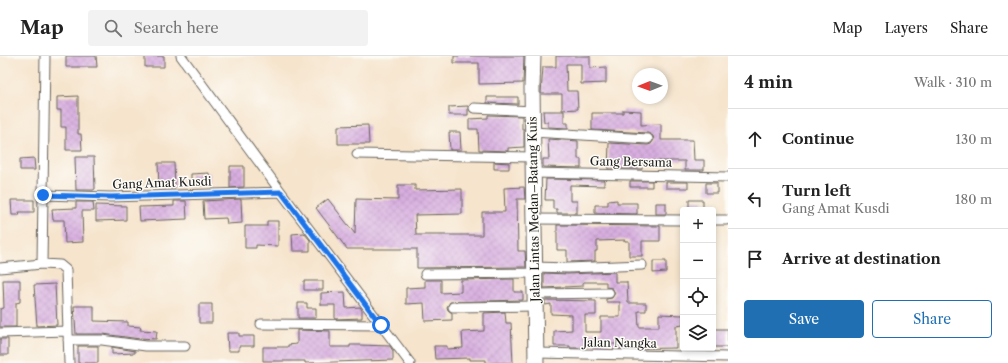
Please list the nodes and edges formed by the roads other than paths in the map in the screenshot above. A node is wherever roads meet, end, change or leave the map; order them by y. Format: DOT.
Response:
graph roads {
  1 [pos="45,56"];
  2 [pos="181,56"];
  3 [pos="534,56"];
  4 [pos="474,108"];
  5 [pos="533,111"];
  6 [pos="533,132"];
  7 [pos="648,138"];
  8 [pos="356,154"];
  9 [pos="534,157"];
  10 [pos="534,172"];
  11 [pos="728,177"];
  12 [pos="281,192"];
  13 [pos="43,195"];
  14 [pos="534,219"];
  15 [pos="680,220"];
  16 [pos="716,220"];
  17 [pos="726,220"];
  18 [pos="42,264"];
  19 [pos="642,265"];
  20 [pos="0,268"];
  21 [pos="535,270"];
  22 [pos="425,274"];
  23 [pos="609,293"];
  24 [pos="535,300"];
  25 [pos="453,307"];
  26 [pos="261,324"];
  27 [pos="381,325"];
  28 [pos="0,333"];
  29 [pos="68,335"];
  30 [pos="185,346"];
  31 [pos="728,357"];
  32 [pos="536,358"];
  33 [pos="69,363"];
  34 [pos="410,363"];
  1 -- 13 [label="street"];
  2 -- 12 [label="street"];
  3 -- 5 [label="highway, Jalan Lintas Medan–Batang Kuis"];
  4 -- 5 [label="street"];
  5 -- 6 [label="highway, Jalan Lintas Medan–Batang Kuis"];
  6 -- 7 [label="street"];
  6 -- 9 [label="highway, Jalan Lintas Medan–Batang Kuis"];
  8 -- 9 [label="street"];
  9 -- 10 [label="highway, Jalan Lintas Medan–Batang Kuis"];
  10 -- 11 [label="street, Gang Bersama"];
  10 -- 14 [label="highway, Jalan Lintas Medan–Batang Kuis"];
  12 -- 13 [label="street, Gang Amat Kusdi"];
  12 -- 27 [label="street"];
  13 -- 18 [label="street"];
  14 -- 15 [label="street"];
  14 -- 21 [label="highway, Jalan Lintas Medan–Batang Kuis"];
  16 -- 17 [label="street"];
  18 -- 20 [label="street"];
  18 -- 29 [label="street"];
  19 -- 21 [label="street"];
  21 -- 22 [label="street"];
  21 -- 24 [label="highway, Jalan Lintas Medan–Batang Kuis"];
  23 -- 24 [label="street"];
  24 -- 25 [label="street"];
  24 -- 32 [label="highway, Jalan Lintas Medan–Batang Kuis"];
  26 -- 27 [label="street"];
  27 -- 34 [label="street"];
  28 -- 29 [label="street"];
  29 -- 30 [label="street"];
  29 -- 33 [label="street"];
  31 -- 32 [label="street, Jalan Nangka"];
}
